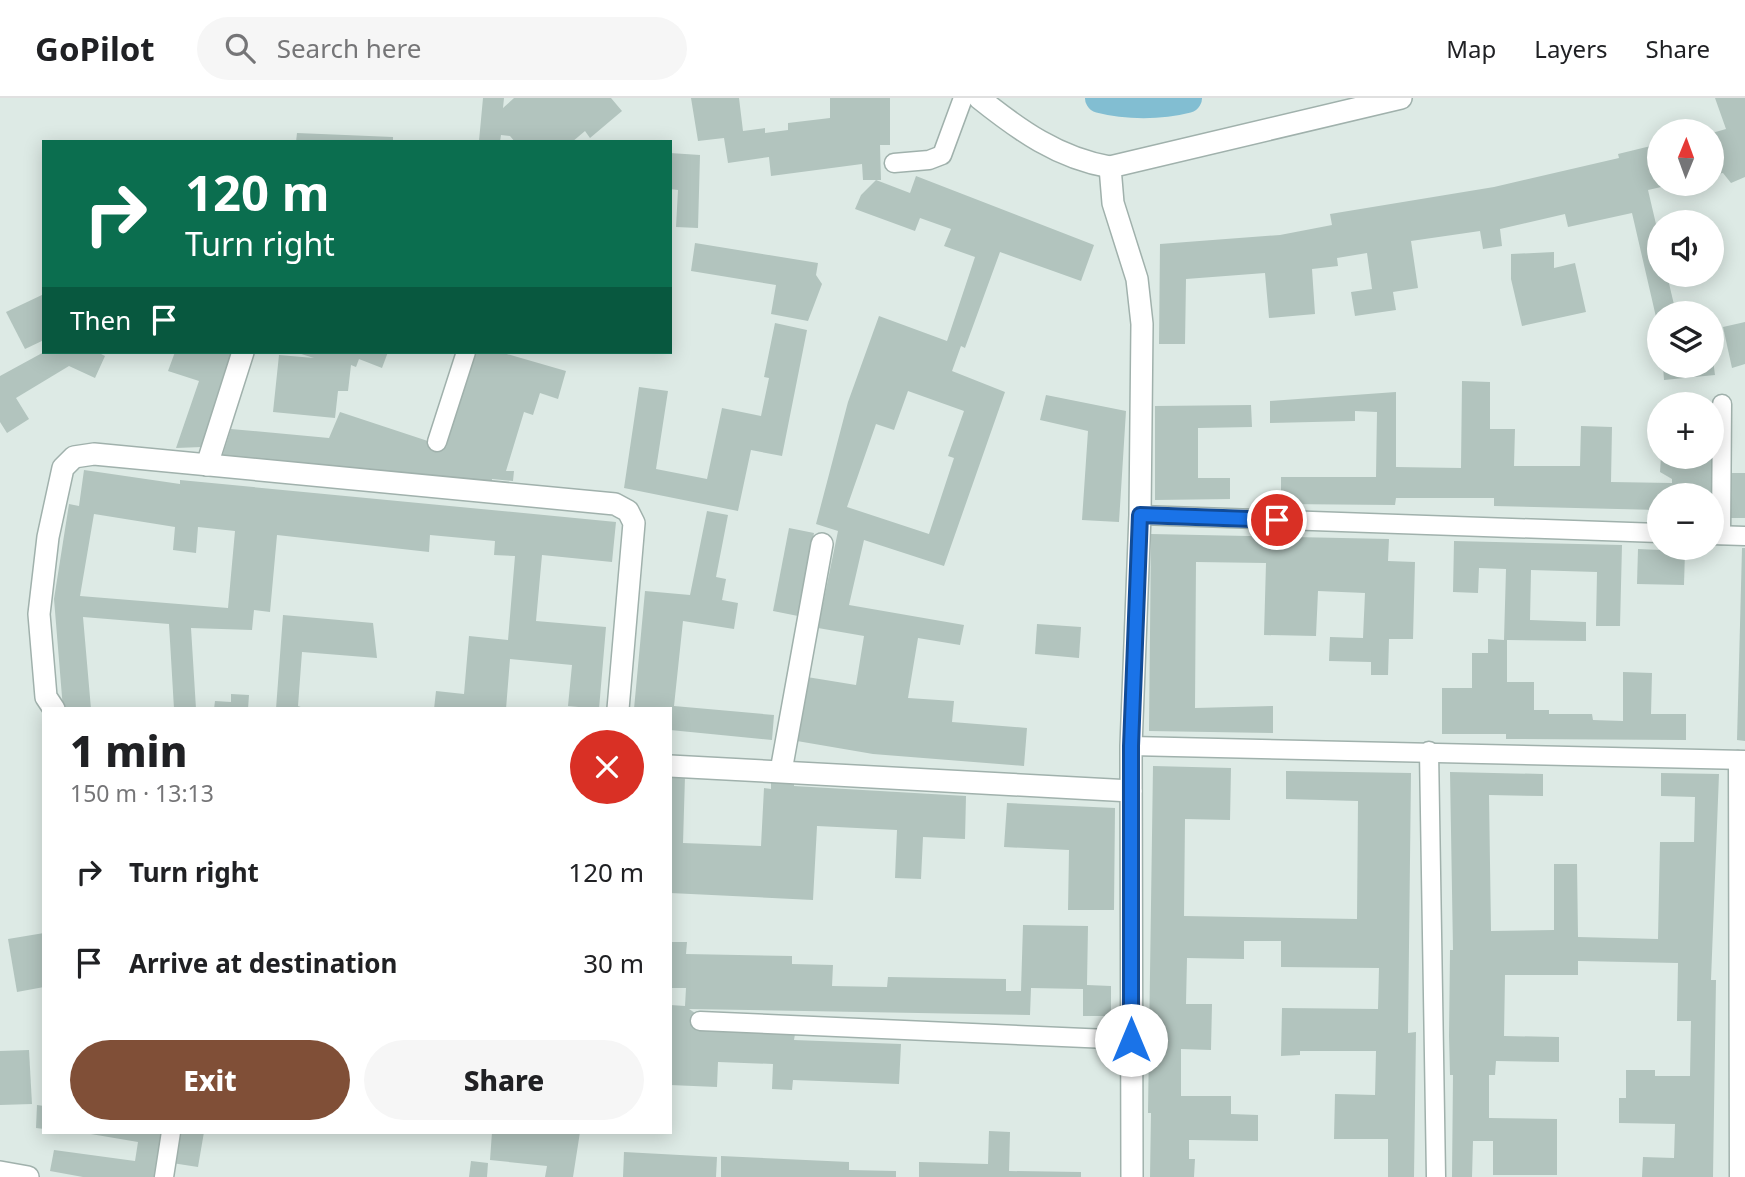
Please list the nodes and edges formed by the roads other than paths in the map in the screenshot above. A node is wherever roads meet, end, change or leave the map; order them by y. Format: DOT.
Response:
graph roads {
  1 [pos="963,98"];
  2 [pos="979,98"];
  3 [pos="1401,98"];
  4 [pos="894,163"];
  5 [pos="1110,167"];
  6 [pos="242,354"];
  7 [pos="465,354"];
  8 [pos="437,442"];
  9 [pos="207,465"];
  10 [pos="1140,515"];
  11 [pos="1647,533"];
  12 [pos="1724,535"];
  13 [pos="1745,536"];
  14 [pos="822,544"];
  15 [pos="53,707"];
  16 [pos="618,707"];
  17 [pos="1131,746"];
  18 [pos="1429,751"];
  19 [pos="1742,760"];
  20 [pos="672,766"];
  21 [pos="781,771"];
  22 [pos="1131,790"];
  23 [pos="700,1021"];
  24 [pos="1131,1040"];
  25 [pos="171,1134"];
  26 [pos="0,1172"];
  27 [pos="28,1177"];
  28 [pos="164,1177"];
  29 [pos="1132,1177"];
  30 [pos="1436,1177"];
  31 [pos="1738,1177"];
  1 -- 4 [label="lane"];
  2 -- 5 [label="street"];
  3 -- 5 [label="street"];
  5 -- 10 [label="street"];
  6 -- 9 [label="street"];
  7 -- 8 [label="lane"];
  9 -- 15 [label="street"];
  9 -- 16 [label="street"];
  10 -- 11 [label="lane"];
  10 -- 17 [label="street"];
  12 -- 13 [label="lane"];
  14 -- 21 [label="street"];
  17 -- 18 [label="lane"];
  17 -- 22 [label="street"];
  18 -- 19 [label="lane"];
  18 -- 30 [label="lane"];
  19 -- 31 [label="lane"];
  20 -- 21 [label="street"];
  21 -- 22 [label="street"];
  22 -- 24 [label="street"];
  23 -- 24 [label="lane"];
  24 -- 29 [label="street"];
  25 -- 28 [label="lane"];
  26 -- 27 [label="street"];
}
